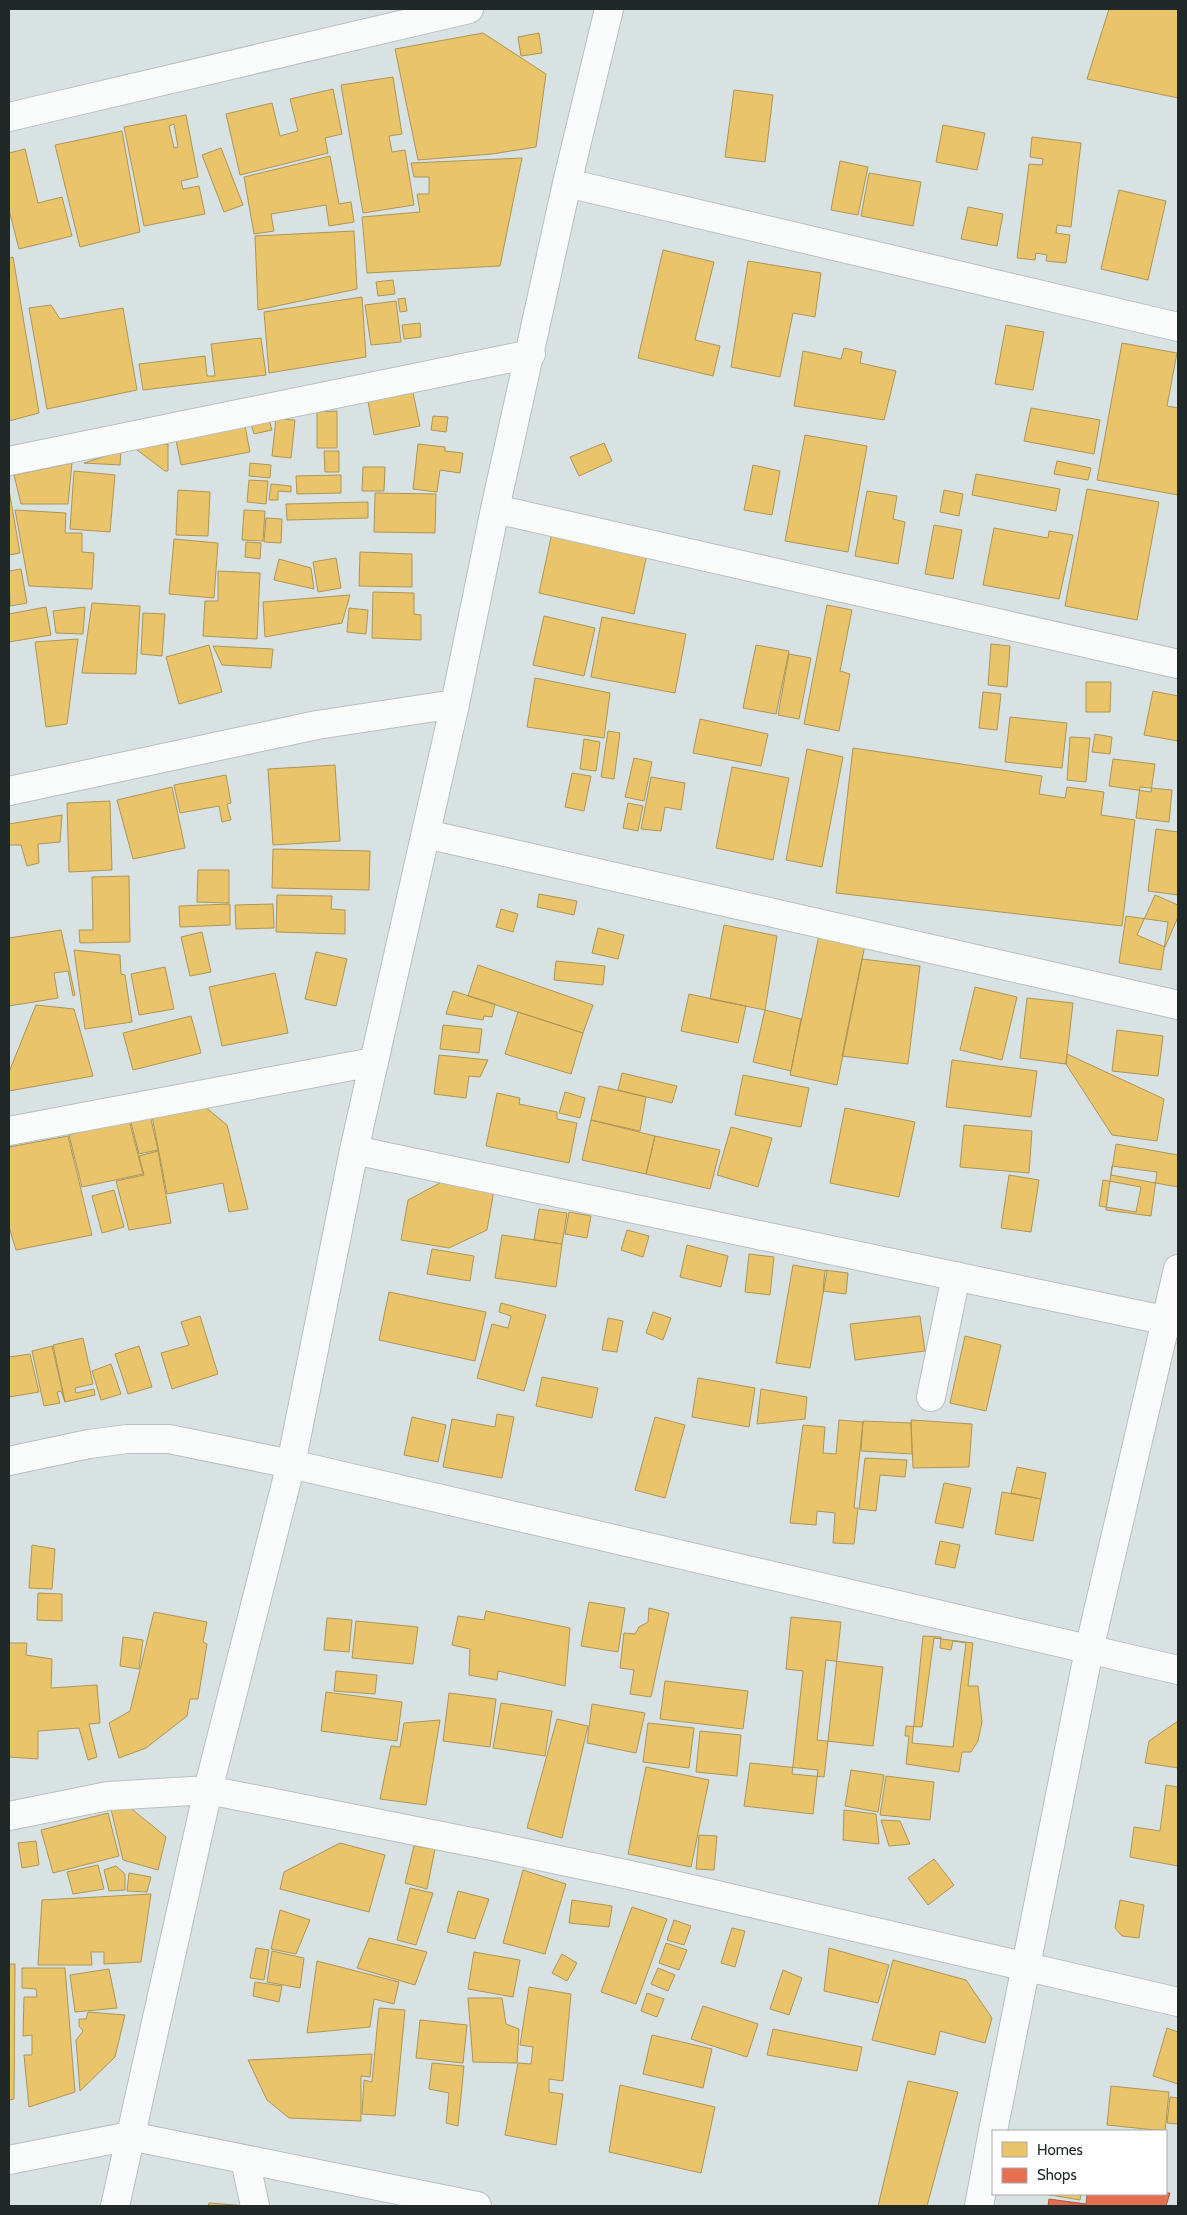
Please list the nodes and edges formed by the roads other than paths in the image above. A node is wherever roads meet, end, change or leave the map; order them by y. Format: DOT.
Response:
graph roads {
  1 [pos="468,9"];
  2 [pos="609,9"];
  3 [pos="9,116"];
  4 [pos="567,183"];
  5 [pos="1178,328"];
  6 [pos="531,354"];
  7 [pos="9,461"];
  8 [pos="495,509"];
  9 [pos="1178,664"];
  10 [pos="455,704"];
  11 [pos="9,791"];
  12 [pos="426,834"];
  13 [pos="1178,1005"];
  14 [pos="373,1062"];
  15 [pos="9,1132"];
  16 [pos="354,1150"];
  17 [pos="1178,1269"];
  18 [pos="956,1276"];
  19 [pos="1173,1322"];
  20 [pos="930,1398"];
  21 [pos="9,1461"];
  22 [pos="291,1464"];
  23 [pos="1089,1650"];
  24 [pos="1178,1670"];
  25 [pos="208,1790"];
  26 [pos="9,1816"];
  27 [pos="1025,1967"];
  28 [pos="1178,2002"];
  29 [pos="993,2130"];
  30 [pos="130,2136"];
  31 [pos="992,2136"];
  32 [pos="9,2160"];
  33 [pos="245,2160"];
  34 [pos="115,2206"];
  35 [pos="255,2206"];
  36 [pos="477,2206"];
  37 [pos="979,2206"];
  1 -- 3 [label="street"];
  2 -- 4 [label="street"];
  4 -- 5 [label="street"];
  4 -- 6 [label="street"];
  6 -- 7 [label="street"];
  6 -- 8 [label="street"];
  8 -- 9 [label="street"];
  8 -- 10 [label="street"];
  10 -- 11 [label="street"];
  10 -- 12 [label="street"];
  12 -- 13 [label="street"];
  12 -- 14 [label="street"];
  14 -- 15 [label="street"];
  14 -- 16 [label="street"];
  16 -- 18 [label="street"];
  16 -- 22 [label="street"];
  17 -- 19 [label="street"];
  18 -- 19 [label="street"];
  18 -- 20 [label="street"];
  19 -- 23 [label="street"];
  21 -- 22 [label="street"];
  22 -- 23 [label="street"];
  22 -- 25 [label="street"];
  23 -- 24 [label="street"];
  23 -- 27 [label="street"];
  25 -- 26 [label="street"];
  25 -- 27 [label="street"];
  25 -- 30 [label="street"];
  27 -- 28 [label="street"];
  27 -- 29 [label="street"];
  30 -- 32 [label="street"];
  30 -- 33 [label="street"];
  30 -- 34 [label="street"];
  31 -- 37 [label="street"];
  33 -- 35 [label="street"];
  33 -- 36 [label="street"];
}
